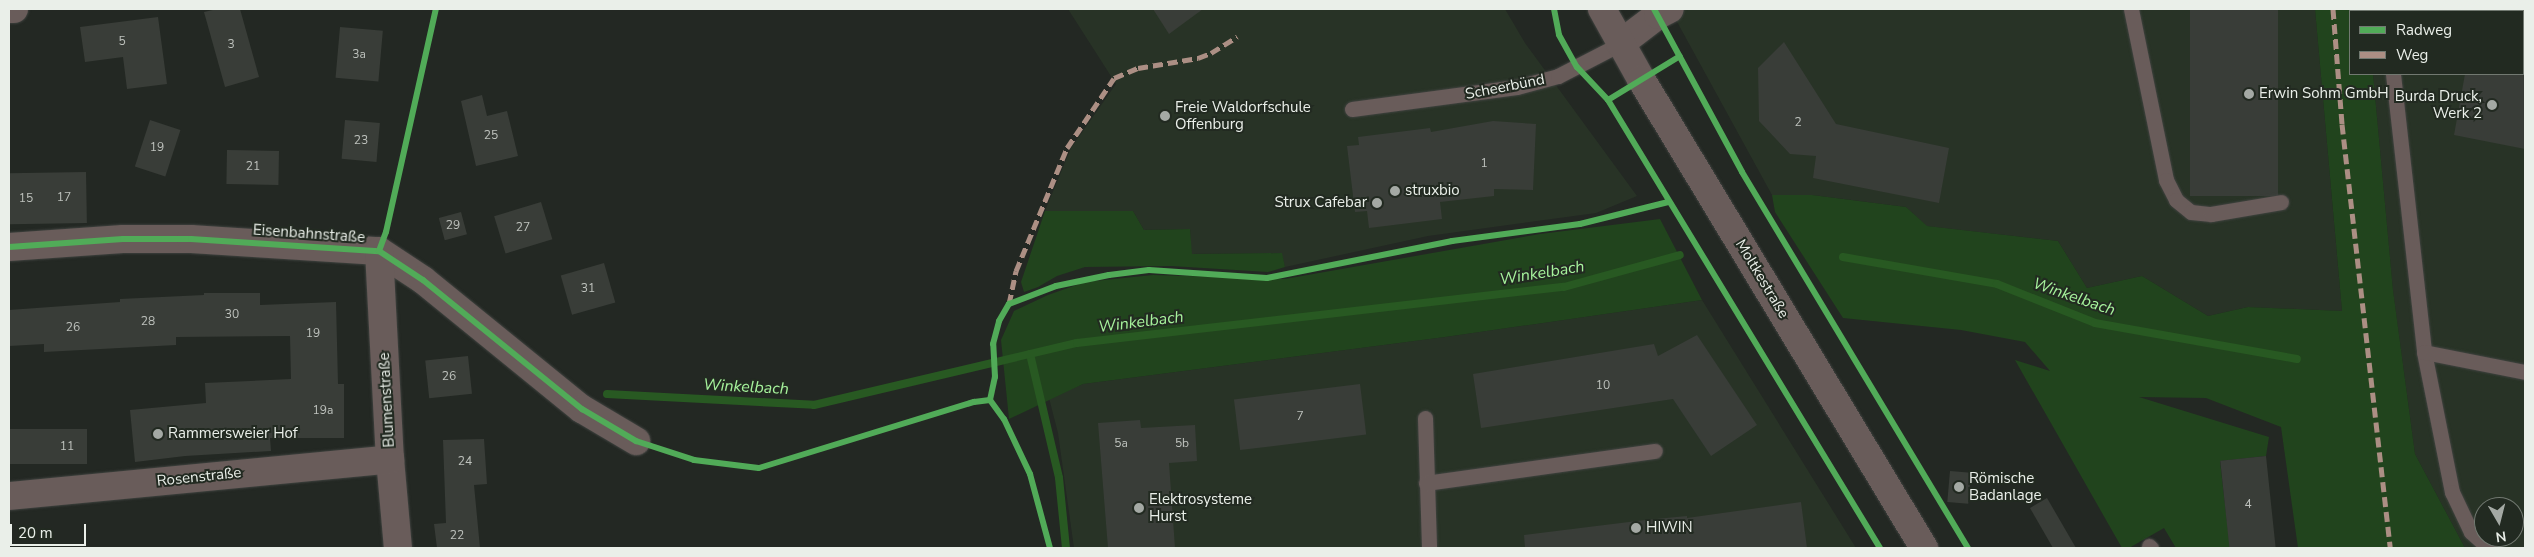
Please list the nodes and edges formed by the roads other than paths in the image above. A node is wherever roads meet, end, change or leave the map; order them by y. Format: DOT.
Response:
graph roads {
  1 [pos="14,9"];
  2 [pos="1602,9"];
  3 [pos="1670,9"];
  4 [pos="2131,9"];
  5 [pos="9,10"];
  6 [pos="1620,44"];
  7 [pos="2393,75"];
  8 [pos="1352,109"];
  9 [pos="2281,202"];
  10 [pos="9,247"];
  11 [pos="379,252"];
  12 [pos="2424,352"];
  13 [pos="2525,372"];
  14 [pos="1426,418"];
  15 [pos="636,440"];
  16 [pos="1656,451"];
  17 [pos="390,459"];
  18 [pos="1426,483"];
  19 [pos="9,496"];
  20 [pos="398,548"];
  21 [pos="1430,548"];
  22 [pos="1924,548"];
  23 [pos="2489,548"];
  1 -- 5 [label="street"];
  2 -- 6 [label="street, Moltkestraße"];
  3 -- 6 [label="street, Scheerbünd"];
  4 -- 9 [label="lane"];
  6 -- 8 [label="lane, Scheerbünd"];
  6 -- 22 [label="street, Moltkestraße"];
  7 -- 12 [label="lane"];
  10 -- 11 [label="street, Eisenbahnstraße"];
  11 -- 15 [label="street, Eisenbahnstraße"];
  11 -- 17 [label="street, Blumenstraße"];
  12 -- 13 [label="lane"];
  12 -- 23 [label="lane"];
  14 -- 18 [label="lane"];
  16 -- 18 [label="lane"];
  17 -- 19 [label="street, Rosenstraße"];
  17 -- 20 [label="street, Blumenstraße"];
  18 -- 21 [label="lane"];
}
